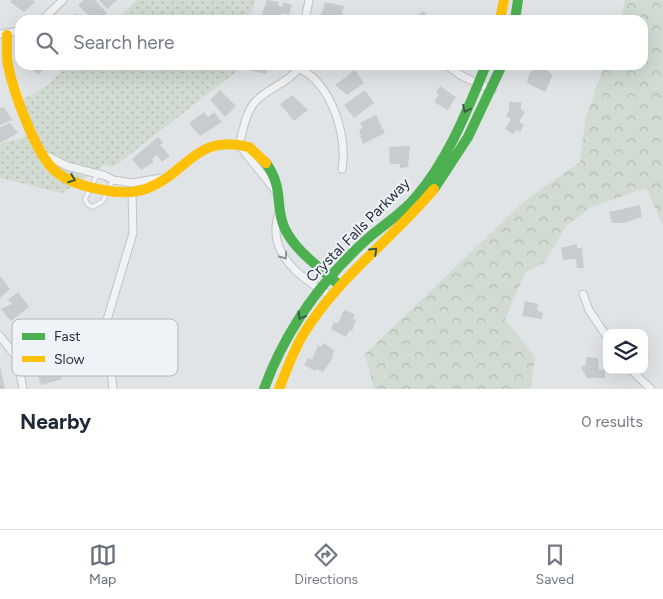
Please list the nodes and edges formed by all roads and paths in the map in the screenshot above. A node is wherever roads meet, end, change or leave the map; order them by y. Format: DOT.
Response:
graph roads {
  1 [pos="62,0"];
  2 [pos="309,0"];
  3 [pos="504,0"];
  4 [pos="518,0"];
  5 [pos="47,15"];
  6 [pos="306,15"];
  7 [pos="501,15"];
  8 [pos="516,15"];
  9 [pos="3,34"];
  10 [pos="295,70"];
  11 [pos="305,70"];
  12 [pos="454,70"];
  13 [pos="484,70"];
  14 [pos="500,70"];
  15 [pos="478,84"];
  16 [pos="492,90"];
  17 [pos="239,145"];
  18 [pos="45,154"];
  19 [pos="342,169"];
  20 [pos="97,175"];
  21 [pos="166,176"];
  22 [pos="113,180"];
  23 [pos="90,186"];
  24 [pos="107,192"];
  25 [pos="132,192"];
  26 [pos="280,210"];
  27 [pos="331,276"];
  28 [pos="339,285"];
  29 [pos="319,288"];
  30 [pos="584,294"];
  31 [pos="330,295"];
  32 [pos="107,319"];
  33 [pos="603,331"];
  34 [pos="0,336"];
  35 [pos="12,352"];
  36 [pos="635,374"];
  37 [pos="20,376"];
  38 [pos="112,376"];
  39 [pos="23,389"];
  40 [pos="113,389"];
  41 [pos="264,389"];
  42 [pos="279,389"];
  43 [pos="651,389"];
  1 -- 5 [label="street"];
  2 -- 6 [label="street"];
  3 -- 7 [label="street"];
  4 -- 8 [label="street"];
  9 -- 18 [label="street"];
  10 -- 17 [label="street"];
  11 -- 19 [label="street"];
  12 -- 15 [label="street"];
  13 -- 15 [label="street, Crystal Falls Parkway"];
  14 -- 16 [label="street, Crystal Falls Parkway"];
  15 -- 16 [label="street"];
  15 -- 27 [label="street, Crystal Falls Parkway, one-way"];
  28 -- 16 [label="street, Crystal Falls Parkway, one-way"];
  17 -- 21 [label="street"];
  17 -- 26 [label="street"];
  18 -- 20 [label="street"];
  18 -- 23 [label="street, one-way"];
  20 -- 22 [label="street"];
  20 -- 23 [label="lane"];
  21 -- 22 [label="street"];
  21 -- 25 [label="street"];
  22 -- 24 [label="lane"];
  23 -- 24 [label="street"];
  23 -- 24 [label="lane"];
  24 -- 25 [label="street"];
  25 -- 32 [label="street"];
  26 -- 27 [label="street"];
  26 -- 29 [label="street, one-way"];
  27 -- 28 [label="street"];
  27 -- 29 [label="street, Crystal Falls Parkway"];
  28 -- 31 [label="street, Crystal Falls Parkway"];
  29 -- 31 [label="street"];
  29 -- 41 [label="street, Crystal Falls Parkway, one-way"];
  30 -- 33 [label="street"];
  31 -- 42 [label="street, Crystal Falls Parkway"];
  34 -- 35 [label="street"];
  36 -- 43 [label="street"];
  37 -- 39 [label="street"];
  38 -- 40 [label="street"];
}
